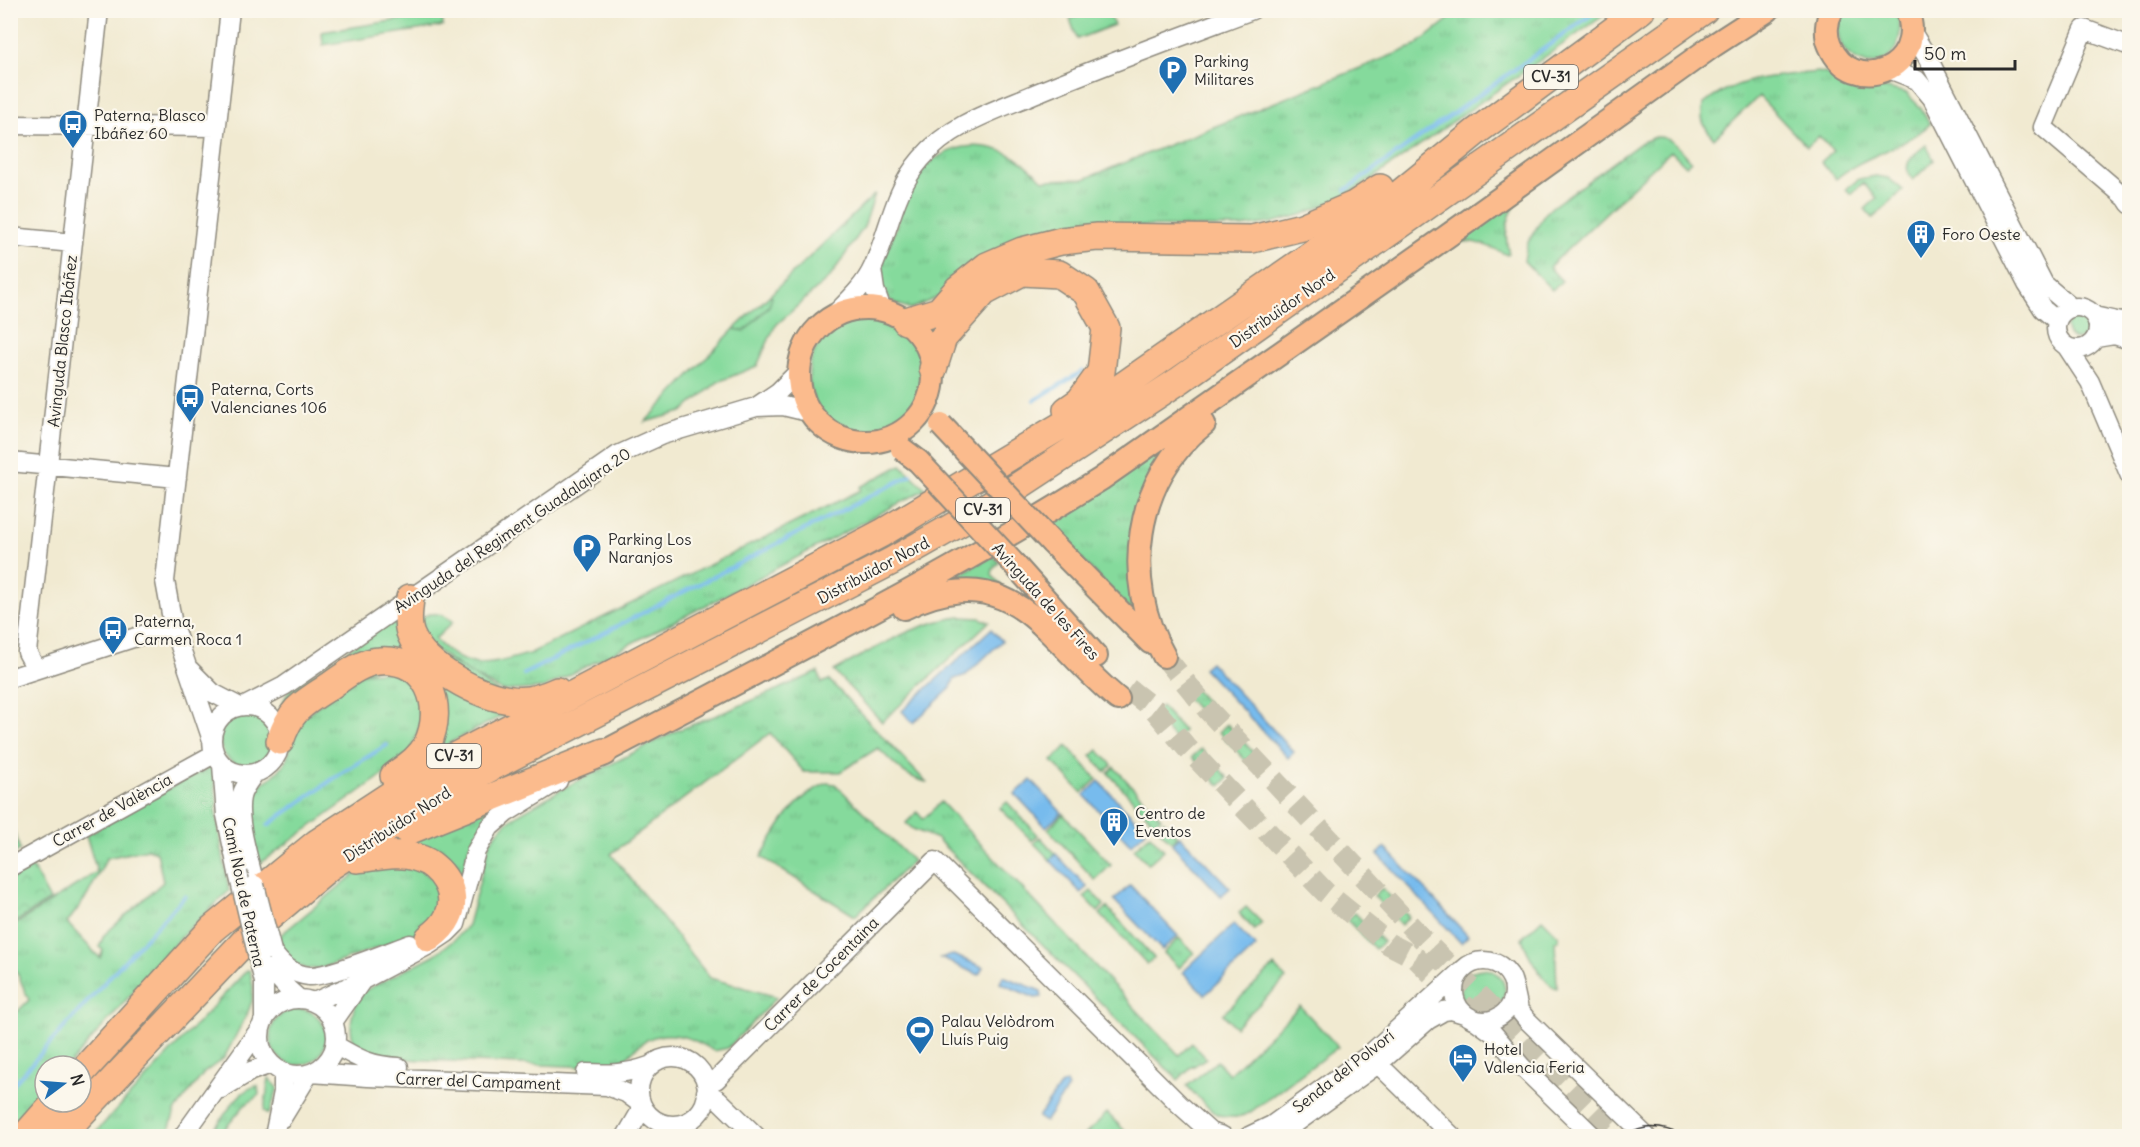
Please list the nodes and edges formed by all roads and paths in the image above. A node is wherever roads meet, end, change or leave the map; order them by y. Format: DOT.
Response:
graph roads {
  1 [pos="99,10"];
  2 [pos="230,10"];
  3 [pos="1252,10"];
  4 [pos="1641,10"];
  5 [pos="1704,10"];
  6 [pos="1768,10"];
  7 [pos="1826,13"];
  8 [pos="1909,21"];
  9 [pos="2130,46"];
  10 [pos="1889,69"];
  11 [pos="10,125"];
  12 [pos="85,125"];
  13 [pos="217,127"];
  14 [pos="1477,131"];
  15 [pos="2130,204"];
  16 [pos="10,237"];
  17 [pos="73,243"];
  18 [pos="872,269"];
  19 [pos="2072,308"];
  20 [pos="882,309"];
  21 [pos="836,313"];
  22 [pos="2094,316"];
  23 [pos="906,321"];
  24 [pos="2057,321"];
  25 [pos="2130,324"];
  26 [pos="1320,327"];
  27 [pos="2130,340"];
  28 [pos="2092,342"];
  29 [pos="2067,347"];
  30 [pos="933,369"];
  31 [pos="798,372"];
  32 [pos="2090,382"];
  33 [pos="929,401"];
  34 [pos="756,407"];
  35 [pos="808,412"];
  36 [pos="893,445"];
  37 [pos="10,462"];
  38 [pos="48,466"];
  39 [pos="2130,476"];
  40 [pos="177,478"];
  41 [pos="956,489"];
  42 [pos="410,598"];
  43 [pos="173,625"];
  44 [pos="808,646"];
  45 [pos="641,658"];
  46 [pos="186,667"];
  47 [pos="36,669"];
  48 [pos="10,678"];
  49 [pos="284,686"];
  50 [pos="242,706"];
  51 [pos="277,729"];
  52 [pos="604,752"];
  53 [pos="216,753"];
  54 [pos="255,773"];
  55 [pos="357,859"];
  56 [pos="10,867"];
  57 [pos="244,869"];
  58 [pos="267,879"];
  59 [pos="429,938"];
  60 [pos="232,956"];
  61 [pos="265,956"];
  62 [pos="407,956"];
  63 [pos="1459,973"];
  64 [pos="362,981"];
  65 [pos="1514,987"];
  66 [pos="306,1000"];
  67 [pos="1469,1017"];
  68 [pos="333,1022"];
  69 [pos="263,1023"];
  70 [pos="335,1045"];
  71 [pos="93,1060"];
  72 [pos="1378,1064"];
  73 [pos="649,1066"];
  74 [pos="277,1068"];
  75 [pos="310,1073"];
  76 [pos="706,1088"];
  77 [pos="217,1091"];
  78 [pos="642,1105"];
  79 [pos="45,1114"];
  80 [pos="676,1130"];
  81 [pos="275,1132"];
  82 [pos="25,1137"];
  83 [pos="60,1137"];
  84 [pos="183,1137"];
  85 [pos="626,1137"];
  86 [pos="756,1137"];
  87 [pos="1223,1137"];
  88 [pos="1249,1137"];
  89 [pos="1278,1137"];
  90 [pos="1452,1137"];
  91 [pos="1593,1137"];
  92 [pos="1646,1137"];
  1 -- 12 [label="street, Avinguda Blasco Ibáñez"];
  2 -- 13 [label="street, Camí Nou de Paterna"];
  3 -- 18 [label="street"];
  4 -- 14 [label="highway, Distribuïdor Nord / CV-31"];
  5 -- 60 [label="highway, Distribuïdor Nord / CV-31"];
  6 -- 26 [label="main road"];
  7 -- 10 [label="main road"];
  8 -- 10 [label="main road"];
  8 -- 19 [label="street"];
  9 -- 15 [label="street"];
  10 -- 24 [label="street"];
  11 -- 12 [label="street"];
  12 -- 13 [label="street"];
  12 -- 17 [label="street, Avinguda Blasco Ibáñez"];
  13 -- 40 [label="street, Camí Nou de Paterna"];
  14 -- 23 [label="highway"];
  14 -- 41 [label="highway, Distribuïdor Nord / CV-31"];
  16 -- 17 [label="street"];
  17 -- 38 [label="street, Avinguda Blasco Ibáñez"];
  18 -- 20 [label="street"];
  18 -- 21 [label="street"];
  19 -- 22 [label="street"];
  19 -- 24 [label="street"];
  20 -- 21 [label="main road"];
  20 -- 23 [label="main road"];
  21 -- 31 [label="main road"];
  22 -- 25 [label="street"];
  22 -- 28 [label="street"];
  23 -- 30 [label="main road"];
  24 -- 29 [label="street"];
  26 -- 33 [label="main road, bridge"];
  26 -- 44 [label="main road"];
  27 -- 28 [label="street"];
  28 -- 29 [label="street"];
  28 -- 32 [label="street"];
  29 -- 32 [label="street"];
  30 -- 33 [label="main road"];
  30 -- 41 [label="highway"];
  31 -- 34 [label="street, Avinguda del Regiment Guadalajara 20"];
  31 -- 35 [label="main road"];
  32 -- 39 [label="street"];
  33 -- 36 [label="main road"];
  34 -- 35 [label="street, Avinguda del Regiment Guadalajara 20"];
  34 -- 42 [label="street, Avinguda del Regiment Guadalajara 20"];
  35 -- 36 [label="main road"];
  36 -- 44 [label="main road, Avinguda de les Fires, bridge"];
  37 -- 38 [label="street"];
  38 -- 40 [label="street"];
  38 -- 47 [label="street, Avinguda Blasco Ibáñez"];
  40 -- 43 [label="street, Camí Nou de Paterna"];
  41 -- 45 [label="highway, Distribuïdor Nord / CV-31"];
  42 -- 45 [label="highway"];
  42 -- 49 [label="street, Avinguda del Regiment Guadalajara 20"];
  43 -- 46 [label="street, Camí Nou de Paterna"];
  43 -- 47 [label="street"];
  44 -- 52 [label="main road"];
  45 -- 58 [label="highway, Distribuïdor Nord / CV-31"];
  46 -- 50 [label="street"];
  46 -- 53 [label="street, Camí Nou de Paterna"];
  47 -- 48 [label="street"];
  49 -- 50 [label="street, Avinguda del Regiment Guadalajara 20"];
  49 -- 51 [label="street"];
  50 -- 51 [label="street"];
  50 -- 53 [label="street"];
  51 -- 54 [label="street"];
  51 -- 58 [label="highway"];
  52 -- 55 [label="highway"];
  52 -- 62 [label="street"];
  53 -- 54 [label="street"];
  53 -- 56 [label="street, Carrer de València"];
  53 -- 57 [label="street, Camí Nou de Paterna"];
  54 -- 57 [label="street, Camí Nou de Paterna"];
  55 -- 59 [label="highway"];
  55 -- 60 [label="highway"];
  57 -- 58 [label="street, Camí Nou de Paterna"];
  57 -- 61 [label="street, Camí Nou de Paterna, bridge"];
  58 -- 61 [label="street, Camí Nou de Paterna, bridge"];
  58 -- 71 [label="highway, Distribuïdor Nord / CV-31"];
  59 -- 61 [label="street"];
  59 -- 62 [label="street"];
  60 -- 83 [label="highway, Distribuïdor Nord / CV-31"];
  61 -- 66 [label="street, Camí Nou de Paterna"];
  61 -- 69 [label="street, Camí Nou de Paterna"];
  62 -- 64 [label="street"];
  63 -- 65 [label="street"];
  63 -- 67 [label="street"];
  63 -- 88 [label="street, Senda del Polvorí"];
  64 -- 66 [label="street"];
  64 -- 68 [label="street"];
  65 -- 67 [label="street"];
  65 -- 92 [label="street"];
  66 -- 68 [label="street"];
  66 -- 69 [label="street"];
  67 -- 72 [label="street, Senda del Polvorí"];
  67 -- 91 [label="street"];
  68 -- 70 [label="street"];
  69 -- 74 [label="street"];
  69 -- 77 [label="street"];
  70 -- 73 [label="street, Carrer del Campament"];
  70 -- 75 [label="street"];
  72 -- 89 [label="street, Senda del Polvorí"];
  72 -- 90 [label="street"];
  73 -- 76 [label="street"];
  73 -- 78 [label="street"];
  74 -- 75 [label="street"];
  74 -- 77 [label="street"];
  74 -- 81 [label="street"];
  75 -- 78 [label="street, Carrer del Campament"];
  75 -- 81 [label="street"];
  76 -- 80 [label="street"];
  76 -- 86 [label="street"];
  76 -- 87 [label="street, Carrer de Cocentaina"];
  77 -- 84 [label="street"];
  78 -- 80 [label="street"];
  78 -- 85 [label="street"];
  79 -- 82 [label="highway"];
}
